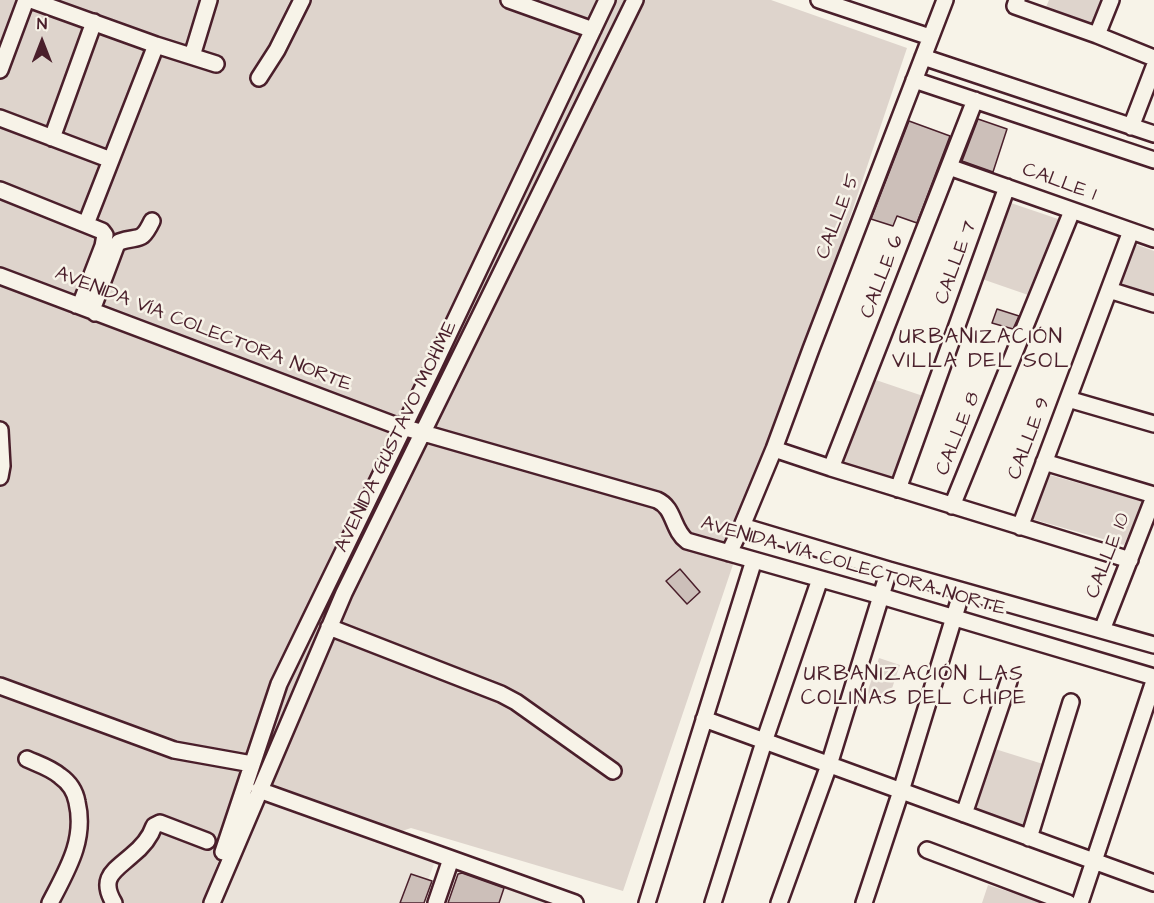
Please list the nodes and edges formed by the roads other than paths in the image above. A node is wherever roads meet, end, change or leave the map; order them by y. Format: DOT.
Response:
graph roads {
  1 [pos="27,0"];
  2 [pos="31,0"];
  3 [pos="209,0"];
  4 [pos="302,0"];
  5 [pos="509,0"];
  6 [pos="608,0"];
  7 [pos="635,0"];
  8 [pos="819,0"];
  9 [pos="945,0"];
  10 [pos="1111,0"];
  11 [pos="1016,3"];
  12 [pos="94,22"];
  13 [pos="593,30"];
  14 [pos="1097,35"];
  15 [pos="930,37"];
  16 [pos="156,45"];
  17 [pos="192,56"];
  18 [pos="922,57"];
  19 [pos="1154,58"];
  20 [pos="216,64"];
  21 [pos="1154,67"];
  22 [pos="0,70"];
  23 [pos="259,78"];
  24 [pos="915,80"];
  25 [pos="975,100"];
  26 [pos="0,118"];
  27 [pos="1131,127"];
  28 [pos="1154,134"];
  29 [pos="52,138"];
  30 [pos="111,160"];
  31 [pos="1154,160"];
  32 [pos="949,167"];
  33 [pos="1007,187"];
  34 [pos="0,190"];
  35 [pos="1072,211"];
  36 [pos="152,221"];
  37 [pos="86,224"];
  38 [pos="1131,231"];
  39 [pos="1154,239"];
  40 [pos="0,276"];
  41 [pos="1109,290"];
  42 [pos="1154,304"];
  43 [pos="76,305"];
  44 [pos="95,312"];
  45 [pos="1068,399"];
  46 [pos="1154,424"];
  47 [pos="398,425"];
  48 [pos="0,430"];
  49 [pos="422,433"];
  50 [pos="774,449"];
  51 [pos="1044,462"];
  52 [pos="831,468"];
  53 [pos="0,477"];
  54 [pos="898,489"];
  55 [pos="1154,496"];
  56 [pos="952,506"];
  57 [pos="742,526"];
  58 [pos="1020,527"];
  59 [pos="729,553"];
  60 [pos="754,560"];
  61 [pos="1130,560"];
  62 [pos="890,570"];
  63 [pos="820,579"];
  64 [pos="962,591"];
  65 [pos="881,596"];
  66 [pos="953,618"];
  67 [pos="329,627"];
  68 [pos="1102,630"];
  69 [pos="1154,645"];
  70 [pos="1154,679"];
  71 [pos="1009,681"];
  72 [pos="0,686"];
  73 [pos="1071,702"];
  74 [pos="704,719"];
  75 [pos="764,742"];
  76 [pos="27,759"];
  77 [pos="252,764"];
  78 [pos="829,765"];
  79 [pos="613,771"];
  80 [pos="259,790"];
  81 [pos="901,791"];
  82 [pos="964,814"];
  83 [pos="1029,838"];
  84 [pos="207,841"];
  85 [pos="927,850"];
  86 [pos="451,859"];
  87 [pos="1094,861"];
  88 [pos="1154,883"];
  89 [pos="213,901"];
  90 [pos="50,903"];
  91 [pos="114,903"];
  92 [pos="436,903"];
  93 [pos="574,903"];
  94 [pos="646,903"];
  95 [pos="713,903"];
  96 [pos="779,903"];
  97 [pos="864,903"];
  98 [pos="1068,903"];
  99 [pos="1080,903"];
  1 -- 22 [label="street"];
  2 -- 12 [label="street"];
  3 -- 17 [label="street"];
  4 -- 23 [label="street"];
  5 -- 13 [label="street"];
  6 -- 13 [label="street, AVENIDA GUSTAVO MOHME"];
  7 -- 49 [label="street, AVENIDA GUSTAVO MOHME"];
  8 -- 15 [label="street"];
  9 -- 15 [label="street, CALLE 5"];
  10 -- 14 [label="street"];
  11 -- 14 [label="street"];
  12 -- 16 [label="street"];
  12 -- 29 [label="street"];
  13 -- 47 [label="street, AVENIDA GUSTAVO MOHME"];
  14 -- 19 [label="street"];
  15 -- 18 [label="street, CALLE 5"];
  16 -- 17 [label="street"];
  16 -- 30 [label="street"];
  17 -- 20 [label="street"];
  18 -- 24 [label="street, CALLE 5"];
  18 -- 27 [label="street"];
  21 -- 27 [label="street"];
  24 -- 25 [label="street"];
  24 -- 50 [label="street, CALLE 5"];
  25 -- 31 [label="street"];
  25 -- 32 [label="street, CALLE 6"];
  26 -- 29 [label="street"];
  27 -- 28 [label="street"];
  29 -- 30 [label="street"];
  30 -- 37 [label="street"];
  32 -- 33 [label="street, CALLE 1"];
  32 -- 52 [label="street, CALLE 6"];
  33 -- 35 [label="street, CALLE 1"];
  33 -- 54 [label="street, CALLE 7"];
  34 -- 37 [label="street"];
  35 -- 38 [label="street, CALLE 1"];
  35 -- 56 [label="street, CALLE 8"];
  36 -- 44 [label="street"];
  37 -- 43 [label="street"];
  38 -- 39 [label="street, CALLE 1"];
  38 -- 41 [label="street, CALLE 9"];
  40 -- 43 [label="street, AVENIDA VÍA COLECTORA NORTE"];
  41 -- 42 [label="street"];
  41 -- 45 [label="street, CALLE 9"];
  43 -- 44 [label="street, AVENIDA VÍA COLECTORA NORTE"];
  44 -- 47 [label="street, AVENIDA VÍA COLECTORA NORTE"];
  45 -- 46 [label="street"];
  45 -- 51 [label="street, CALLE 9"];
  47 -- 49 [label="street, AVENIDA VÍA COLECTORA NORTE"];
  47 -- 77 [label="street, AVENIDA GUSTAVO MOHME"];
  48 -- 53 [label="street"];
  49 -- 59 [label="street, AVENIDA VÍA COLECTORA NORTE"];
  49 -- 67 [label="street, AVENIDA GUSTAVO MOHME"];
  50 -- 52 [label="street"];
  50 -- 57 [label="street, CALLE 5"];
  51 -- 55 [label="street"];
  51 -- 58 [label="street, CALLE 9"];
  52 -- 54 [label="street"];
  54 -- 56 [label="street"];
  55 -- 61 [label="street, CALLE 10"];
  56 -- 58 [label="street"];
  57 -- 59 [label="street, CALLE 5"];
  57 -- 62 [label="street, AVENIDA VÍA COLECTORA NORTE"];
  58 -- 61 [label="street"];
  59 -- 60 [label="street, AVENIDA VÍA COLECTORA NORTE"];
  60 -- 63 [label="street, AVENIDA VÍA COLECTORA NORTE"];
  60 -- 74 [label="street"];
  61 -- 68 [label="street, CALLE 10"];
  62 -- 64 [label="street, AVENIDA VÍA COLECTORA NORTE"];
  62 -- 65 [label="street"];
  63 -- 65 [label="street, AVENIDA VÍA COLECTORA NORTE"];
  63 -- 75 [label="street"];
  64 -- 66 [label="street"];
  64 -- 68 [label="street, AVENIDA VÍA COLECTORA NORTE"];
  65 -- 66 [label="street, AVENIDA VÍA COLECTORA NORTE"];
  65 -- 78 [label="street"];
  66 -- 70 [label="street, AVENIDA VÍA COLECTORA NORTE"];
  66 -- 81 [label="street"];
  67 -- 79 [label="street"];
  67 -- 80 [label="street, AVENIDA GUSTAVO MOHME"];
  68 -- 69 [label="street, AVENIDA VÍA COLECTORA NORTE"];
  70 -- 87 [label="street"];
  71 -- 82 [label="street"];
  72 -- 77 [label="street"];
  73 -- 83 [label="street"];
  74 -- 75 [label="street"];
  74 -- 94 [label="street"];
  75 -- 78 [label="street"];
  75 -- 95 [label="street"];
  76 -- 90 [label="street"];
  77 -- 89 [label="street, AVENIDA GUSTAVO MOHME"];
  78 -- 81 [label="street"];
  78 -- 96 [label="street"];
  80 -- 86 [label="street"];
  80 -- 89 [label="street, AVENIDA GUSTAVO MOHME"];
  81 -- 82 [label="street"];
  81 -- 97 [label="street"];
  82 -- 83 [label="street"];
  83 -- 87 [label="street"];
  84 -- 91 [label="street"];
  85 -- 98 [label="street"];
  86 -- 92 [label="street"];
  86 -- 93 [label="street"];
  87 -- 88 [label="street"];
  87 -- 99 [label="street"];
}
